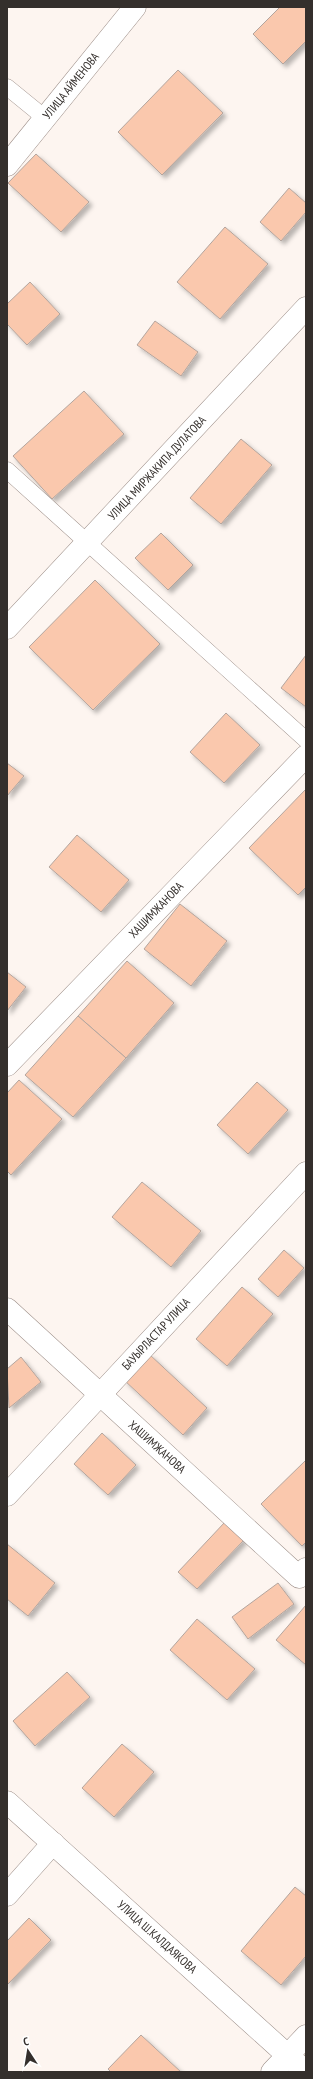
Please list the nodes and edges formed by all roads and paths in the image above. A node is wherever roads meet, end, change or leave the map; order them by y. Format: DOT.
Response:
graph roads {
  1 [pos="135,7"];
  2 [pos="7,87"];
  3 [pos="45,118"];
  4 [pos="7,165"];
  5 [pos="306,308"];
  6 [pos="7,470"];
  7 [pos="88,542"];
  8 [pos="7,628"];
  9 [pos="306,740"];
  10 [pos="306,756"];
  11 [pos="7,1065"];
  12 [pos="306,1173"];
  13 [pos="7,1309"];
  14 [pos="100,1395"];
  15 [pos="7,1495"];
  16 [pos="306,1569"];
  17 [pos="7,1802"];
  18 [pos="53,1843"];
  19 [pos="7,1895"];
  20 [pos="306,2036"];
  21 [pos="288,2055"];
  22 [pos="272,2072"];
  23 [pos="306,2072"];
  1 -- 3 [label="street, УЛИЦА АЙМЕНОВА"];
  2 -- 3 [label="lane"];
  3 -- 4 [label="street, УЛИЦА АЙМЕНОВА"];
  5 -- 7 [label="street, УЛИЦА МИРЖАКИПА ДУЛАТОВА"];
  6 -- 7 [label="lane"];
  7 -- 8 [label="street, УЛИЦА МИРЖАКИПА ДУЛАТОВА"];
  7 -- 9 [label="lane"];
  10 -- 11 [label="street, ХАШИМЖАНОВА"];
  12 -- 14 [label="street, БАУЫРЛАСТАР УЛИЦА"];
  13 -- 14 [label="street, ХАШИМЖАНОВА"];
  14 -- 15 [label="street, БАУЫРЛАСТАР УЛИЦА"];
  14 -- 16 [label="street, ХАШИМЖАНОВА"];
  17 -- 18 [label="street, УЛИЦА Ш.КАЛДАЯКОВА"];
  18 -- 19 [label="street"];
  18 -- 21 [label="street, УЛИЦА Ш.КАЛДАЯКОВА"];
  20 -- 21 [label="street"];
  21 -- 22 [label="street"];
  21 -- 23 [label="street, УЛИЦА Ш.КАЛДАЯКОВА"];
}
